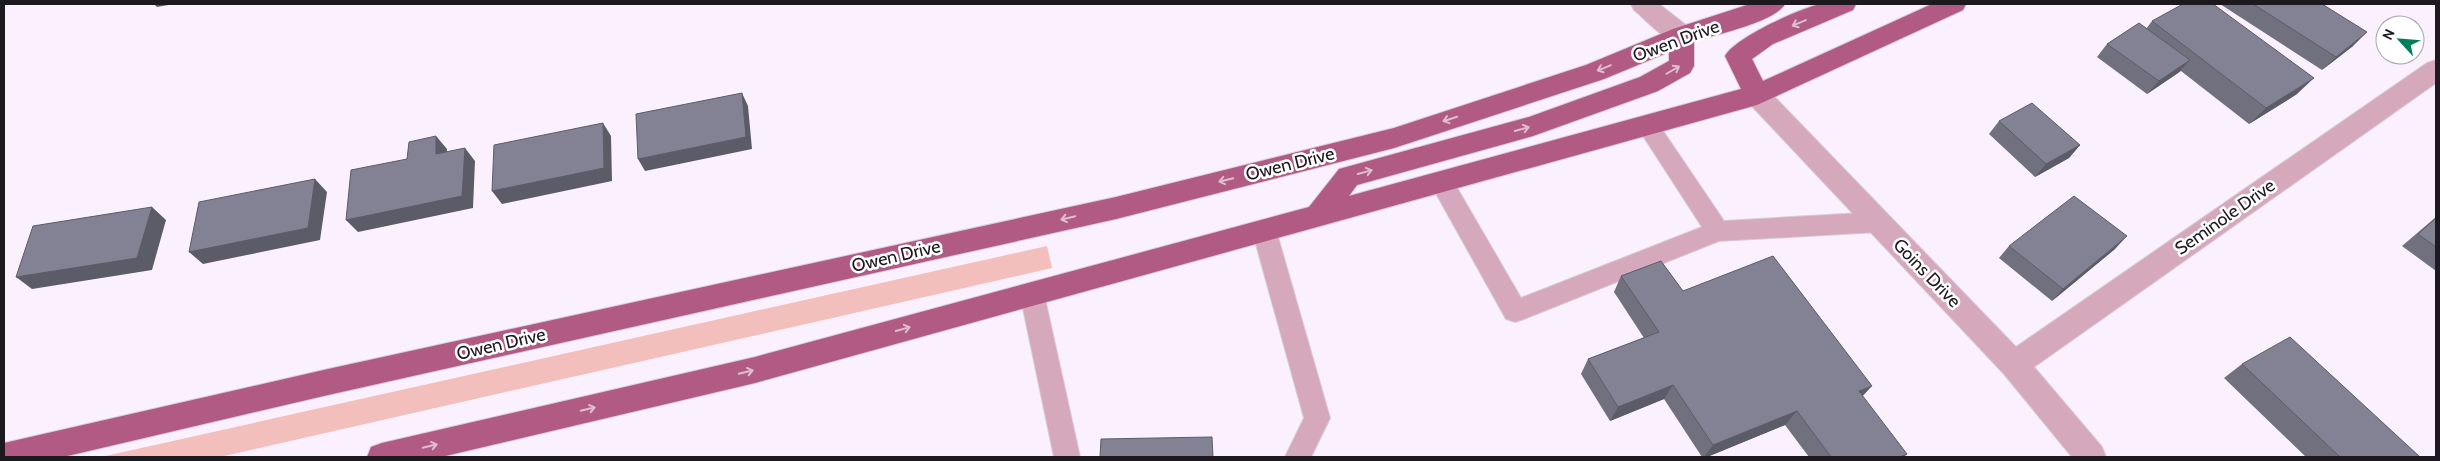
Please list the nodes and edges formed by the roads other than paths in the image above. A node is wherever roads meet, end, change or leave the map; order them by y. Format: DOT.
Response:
graph roads {
  1 [pos="1643,4"];
  2 [pos="1773,4"];
  3 [pos="1844,4"];
  4 [pos="1954,4"];
  5 [pos="1682,36"];
  6 [pos="2436,70"];
  7 [pos="1757,95"];
  8 [pos="1647,125"];
  9 [pos="1441,181"];
  10 [pos="1318,215"];
  11 [pos="1879,222"];
  12 [pos="1264,230"];
  13 [pos="1718,231"];
  14 [pos="1032,294"];
  15 [pos="2014,365"];
  16 [pos="4,457"];
  17 [pos="382,457"];
  18 [pos="1067,457"];
  19 [pos="1298,457"];
  20 [pos="2091,457"];
  1 -- 5 [label="street"];
  2 -- 5 [label="highway, Owen Drive"];
  3 -- 7 [label="highway, one-way"];
  4 -- 7 [label="highway"];
  10 -- 5 [label="highway, one-way"];
  5 -- 16 [label="highway, Owen Drive, one-way"];
  6 -- 15 [label="street, Seminole Drive"];
  7 -- 8 [label="highway"];
  7 -- 11 [label="street, Goins Drive"];
  8 -- 9 [label="highway"];
  8 -- 13 [label="lane"];
  9 -- 10 [label="highway"];
  9 -- 13 [label="lane"];
  10 -- 12 [label="highway"];
  11 -- 13 [label="lane"];
  11 -- 15 [label="street, Goins Drive"];
  12 -- 14 [label="highway"];
  12 -- 19 [label="lane"];
  17 -- 14 [label="highway, one-way"];
  14 -- 18 [label="lane"];
  15 -- 20 [label="street, Goins Drive"];
}
